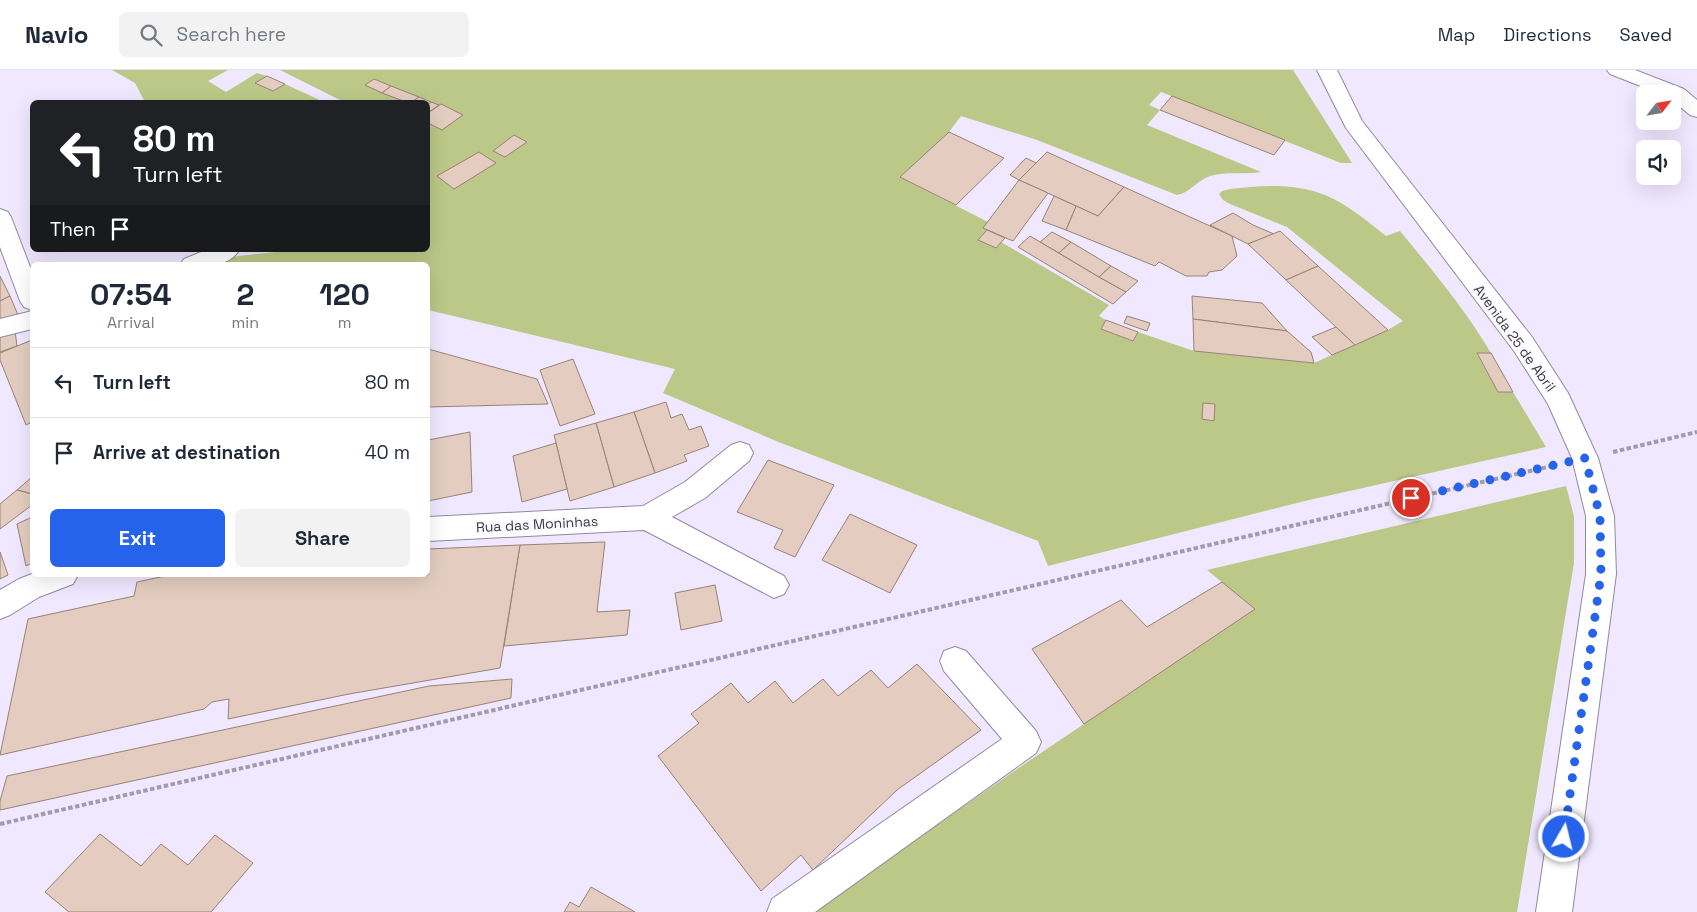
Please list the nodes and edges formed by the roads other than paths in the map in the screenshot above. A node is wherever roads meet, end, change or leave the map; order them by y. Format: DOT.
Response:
graph roads {
  1 [pos="1327,70"];
  2 [pos="1617,70"];
  3 [pos="1656,85"];
  4 [pos="1681,93"];
  5 [pos="1697,93"];
  6 [pos="1681,97"];
  7 [pos="1697,111"];
  8 [pos="0,218"];
  9 [pos="223,252"];
  10 [pos="199,262"];
  11 [pos="30,296"];
  12 [pos="30,320"];
  13 [pos="0,328"];
  14 [pos="740,453"];
  15 [pos="647,518"];
  16 [pos="430,529"];
  17 [pos="57,577"];
  18 [pos="774,585"];
  19 [pos="0,606"];
  20 [pos="956,661"];
  21 [pos="785,912"];
  22 [pos="1554,912"];
  1 -- 22 [label="street, Avenida 25 de Abril"];
  2 -- 3 [label="street"];
  4 -- 5 [label="street"];
  6 -- 7 [label="street"];
  8 -- 11 [label="street"];
  9 -- 10 [label="street"];
  12 -- 13 [label="street"];
  14 -- 15 [label="street, Rua das Moninhas"];
  15 -- 16 [label="street, Rua das Moninhas"];
  15 -- 18 [label="street"];
  17 -- 19 [label="street"];
  20 -- 21 [label="street"];
}
